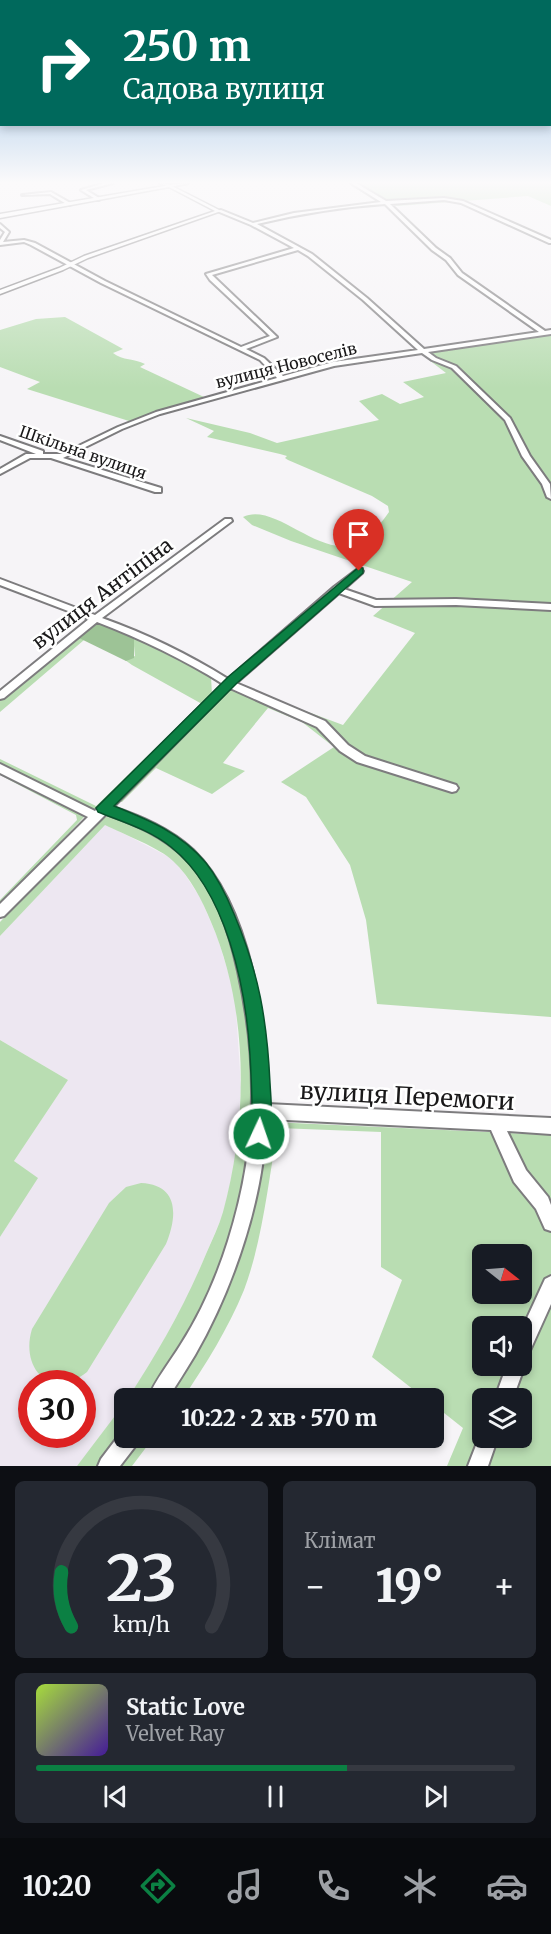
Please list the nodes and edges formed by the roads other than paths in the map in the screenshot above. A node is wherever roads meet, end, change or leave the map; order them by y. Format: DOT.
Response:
graph roads {
  1 [pos="46,251"];
  2 [pos="108,251"];
  3 [pos="289,251"];
  4 [pos="303,251"];
  5 [pos="437,251"];
  6 [pos="73,264"];
  7 [pos="0,292"];
  8 [pos="547,333"];
  9 [pos="525,336"];
  10 [pos="551,341"];
  11 [pos="240,349"];
  12 [pos="422,350"];
  13 [pos="281,378"];
  14 [pos="0,438"];
  15 [pos="46,455"];
  16 [pos="0,472"];
  17 [pos="158,490"];
  18 [pos="551,497"];
  19 [pos="228,521"];
  20 [pos="359,571"];
  21 [pos="0,582"];
  22 [pos="337,589"];
  23 [pos="551,607"];
  24 [pos="96,618"];
  25 [pos="229,684"];
  26 [pos="0,696"];
  27 [pos="0,768"];
  28 [pos="452,788"];
  29 [pos="99,812"];
  30 [pos="0,912"];
  31 [pos="261,1111"];
  32 [pos="495,1122"];
  33 [pos="551,1126"];
  34 [pos="551,1223"];
  35 [pos="551,1285"];
  36 [pos="532,1327"];
  37 [pos="163,1388"];
  38 [pos="121,1448"];
  39 [pos="485,1448"];
  40 [pos="108,1466"];
  41 [pos="478,1466"];
  1 -- 6 [label="street"];
  2 -- 6 [label="street"];
  3 -- 11 [label="street"];
  4 -- 12 [label="street"];
  5 -- 8 [label="street"];
  6 -- 7 [label="street"];
  6 -- 11 [label="street"];
  8 -- 9 [label="street, вулиця Новоселів"];
  9 -- 10 [label="street"];
  9 -- 12 [label="street, вулиця Новоселів"];
  11 -- 13 [label="street"];
  12 -- 13 [label="street, вулиця Новоселів"];
  12 -- 18 [label="street"];
  13 -- 15 [label="street, вулиця Новоселів"];
  14 -- 15 [label="street, Шкільна вулиця"];
  15 -- 16 [label="street, вулиця Новоселів"];
  15 -- 17 [label="street, Шкільна вулиця"];
  19 -- 24 [label="street, вулиця Антіпіна"];
  20 -- 22 [label="street"];
  21 -- 24 [label="street"];
  22 -- 23 [label="street"];
  22 -- 25 [label="street"];
  24 -- 25 [label="street"];
  24 -- 26 [label="street, вулиця Антіпіна"];
  25 -- 28 [label="street"];
  25 -- 29 [label="street"];
  27 -- 29 [label="street"];
  29 -- 30 [label="street"];
  29 -- 31 [label="street"];
  31 -- 32 [label="street, вулиця Перемоги"];
  31 -- 37 [label="street"];
  32 -- 33 [label="street, вулиця Перемоги"];
  32 -- 34 [label="street"];
  35 -- 36 [label="street"];
  38 -- 40 [label="street"];
  39 -- 41 [label="street"];
}
